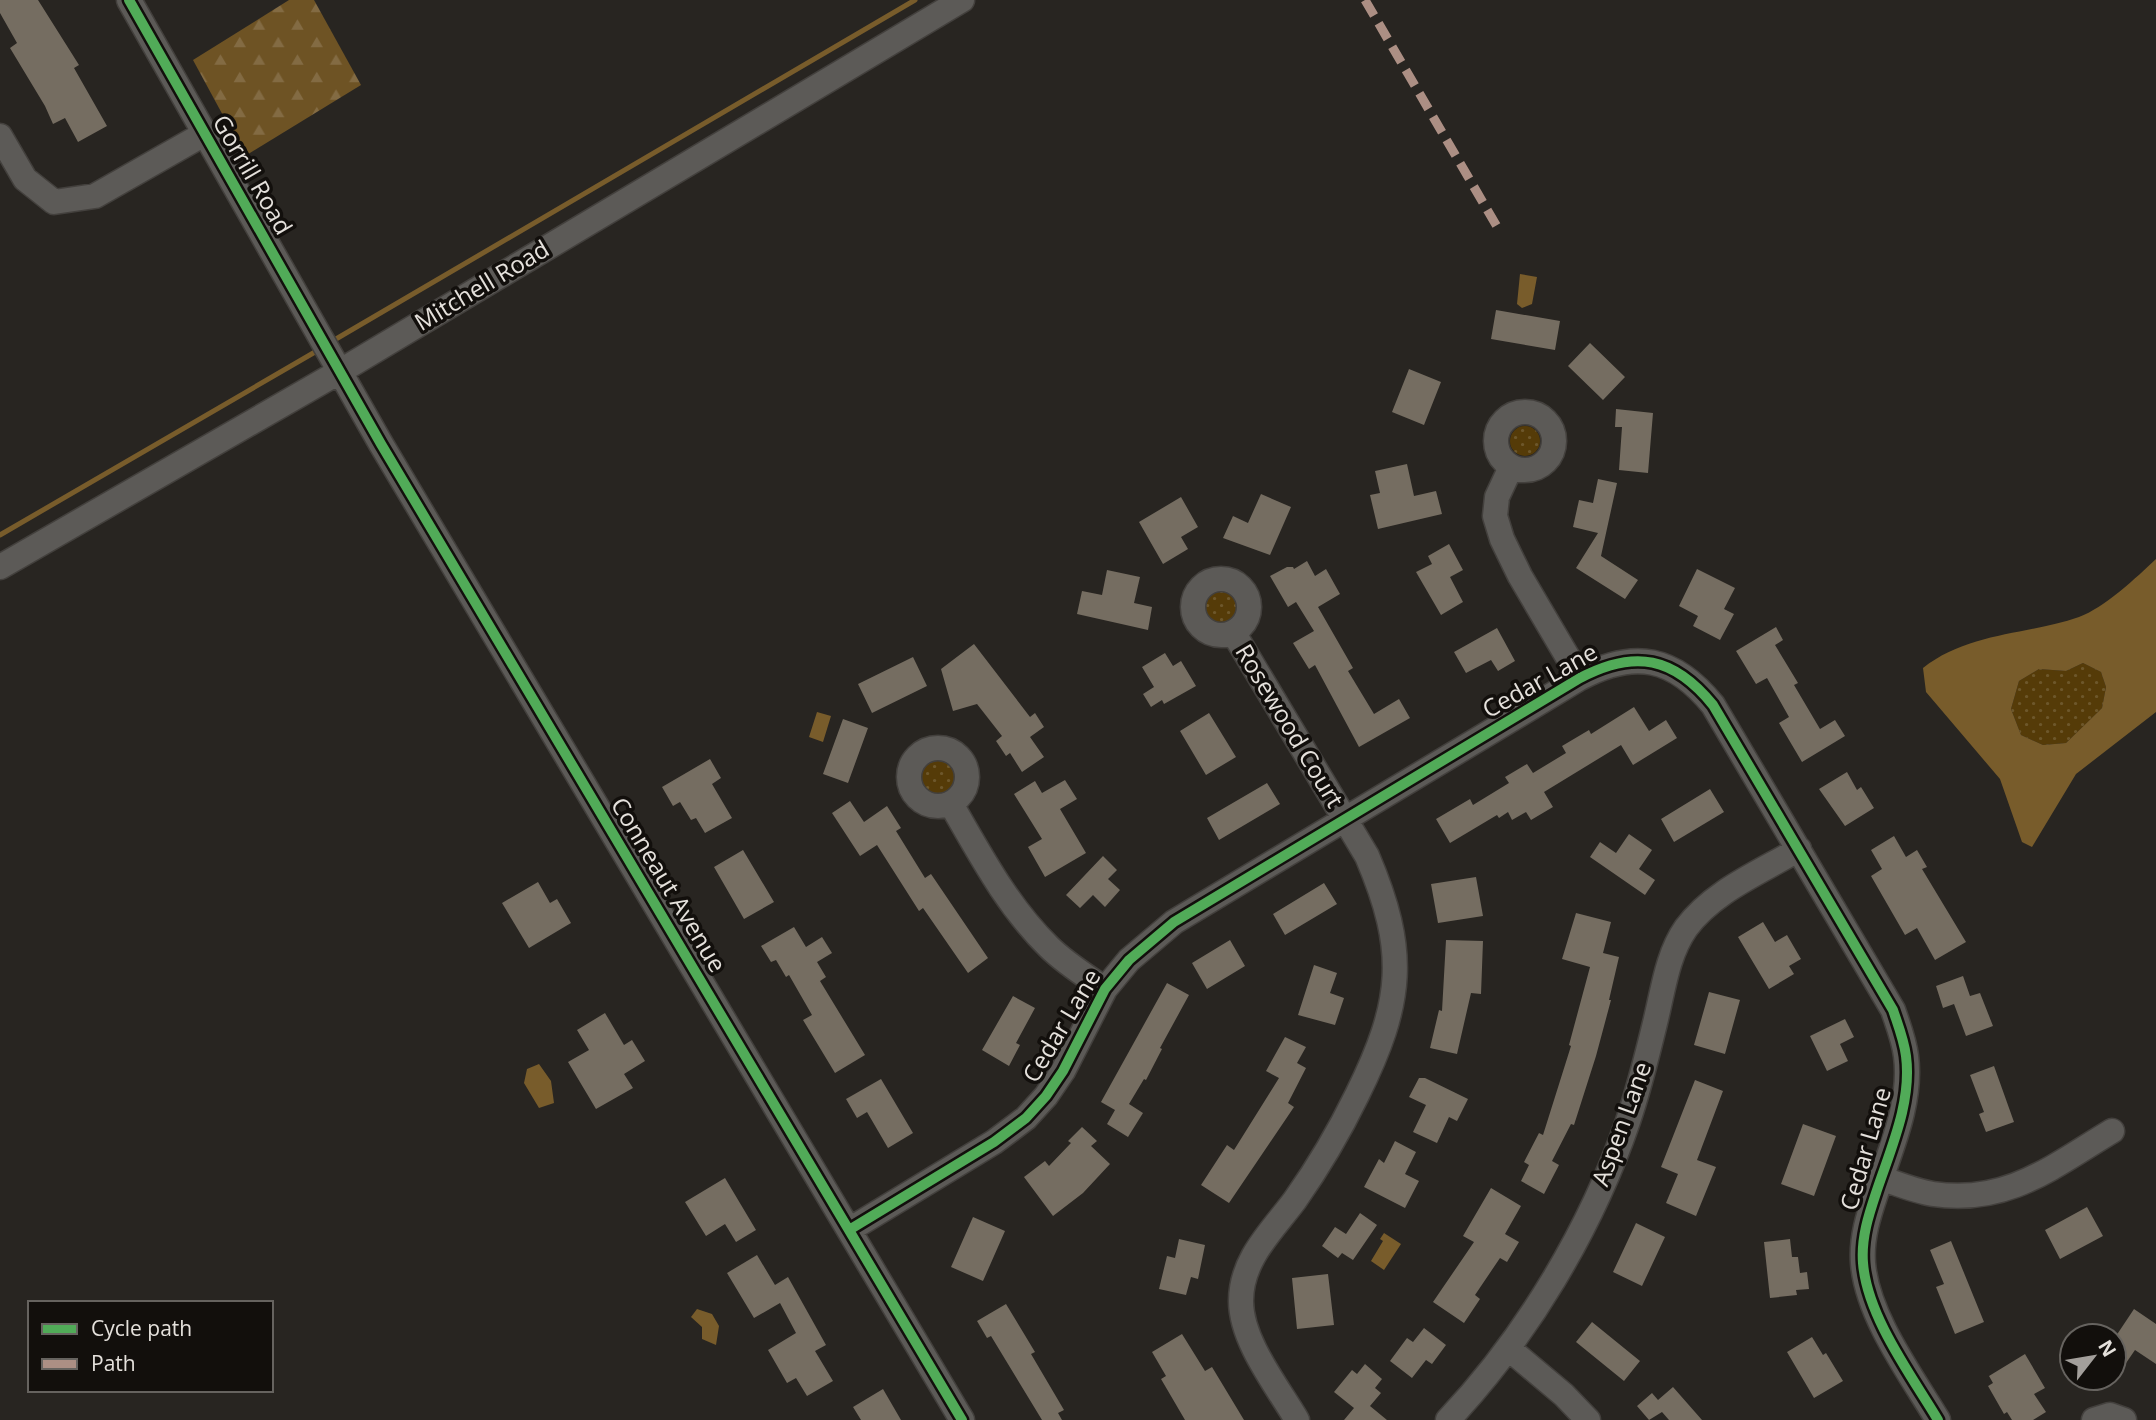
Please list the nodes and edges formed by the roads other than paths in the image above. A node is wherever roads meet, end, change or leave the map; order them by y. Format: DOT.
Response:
graph roads {
  1 [pos="129,0"];
  2 [pos="962,0"];
  3 [pos="204,134"];
  4 [pos="0,136"];
  5 [pos="339,372"];
  6 [pos="1511,467"];
  7 [pos="0,567"];
  8 [pos="1233,632"];
  9 [pos="1580,678"];
  10 [pos="951,804"];
  11 [pos="1345,820"];
  12 [pos="1799,849"];
  13 [pos="1105,989"];
  14 [pos="2112,1131"];
  15 [pos="1881,1178"];
  16 [pos="849,1230"];
  17 [pos="1508,1348"];
  18 [pos="962,1420"];
  19 [pos="1297,1420"];
  20 [pos="1448,1420"];
  21 [pos="1588,1420"];
  22 [pos="1938,1420"];
  23 [pos="2094,1420"];
  24 [pos="2124,1420"];
  1 -- 3 [label="street, Gorrill Road"];
  2 -- 5 [label="street, Mitchell Road"];
  3 -- 4 [label="street"];
  3 -- 5 [label="street, Gorrill Road"];
  5 -- 7 [label="street, Mitchell Road"];
  5 -- 16 [label="street, Conneaut Avenue"];
  6 -- 9 [label="street"];
  8 -- 11 [label="street, Rosewood Court"];
  9 -- 11 [label="street, Cedar Lane"];
  9 -- 12 [label="street, Cedar Lane"];
  10 -- 13 [label="street"];
  11 -- 13 [label="street, Cedar Lane"];
  11 -- 19 [label="street, Rosewood Court"];
  12 -- 15 [label="street, Cedar Lane"];
  12 -- 17 [label="street, Aspen Lane"];
  13 -- 16 [label="street, Cedar Lane"];
  14 -- 15 [label="street"];
  15 -- 22 [label="street, Cedar Lane"];
  16 -- 18 [label="street, Conneaut Avenue"];
  17 -- 20 [label="street, Aspen Lane"];
  17 -- 21 [label="street"];
  23 -- 24 [label="street"];
}
